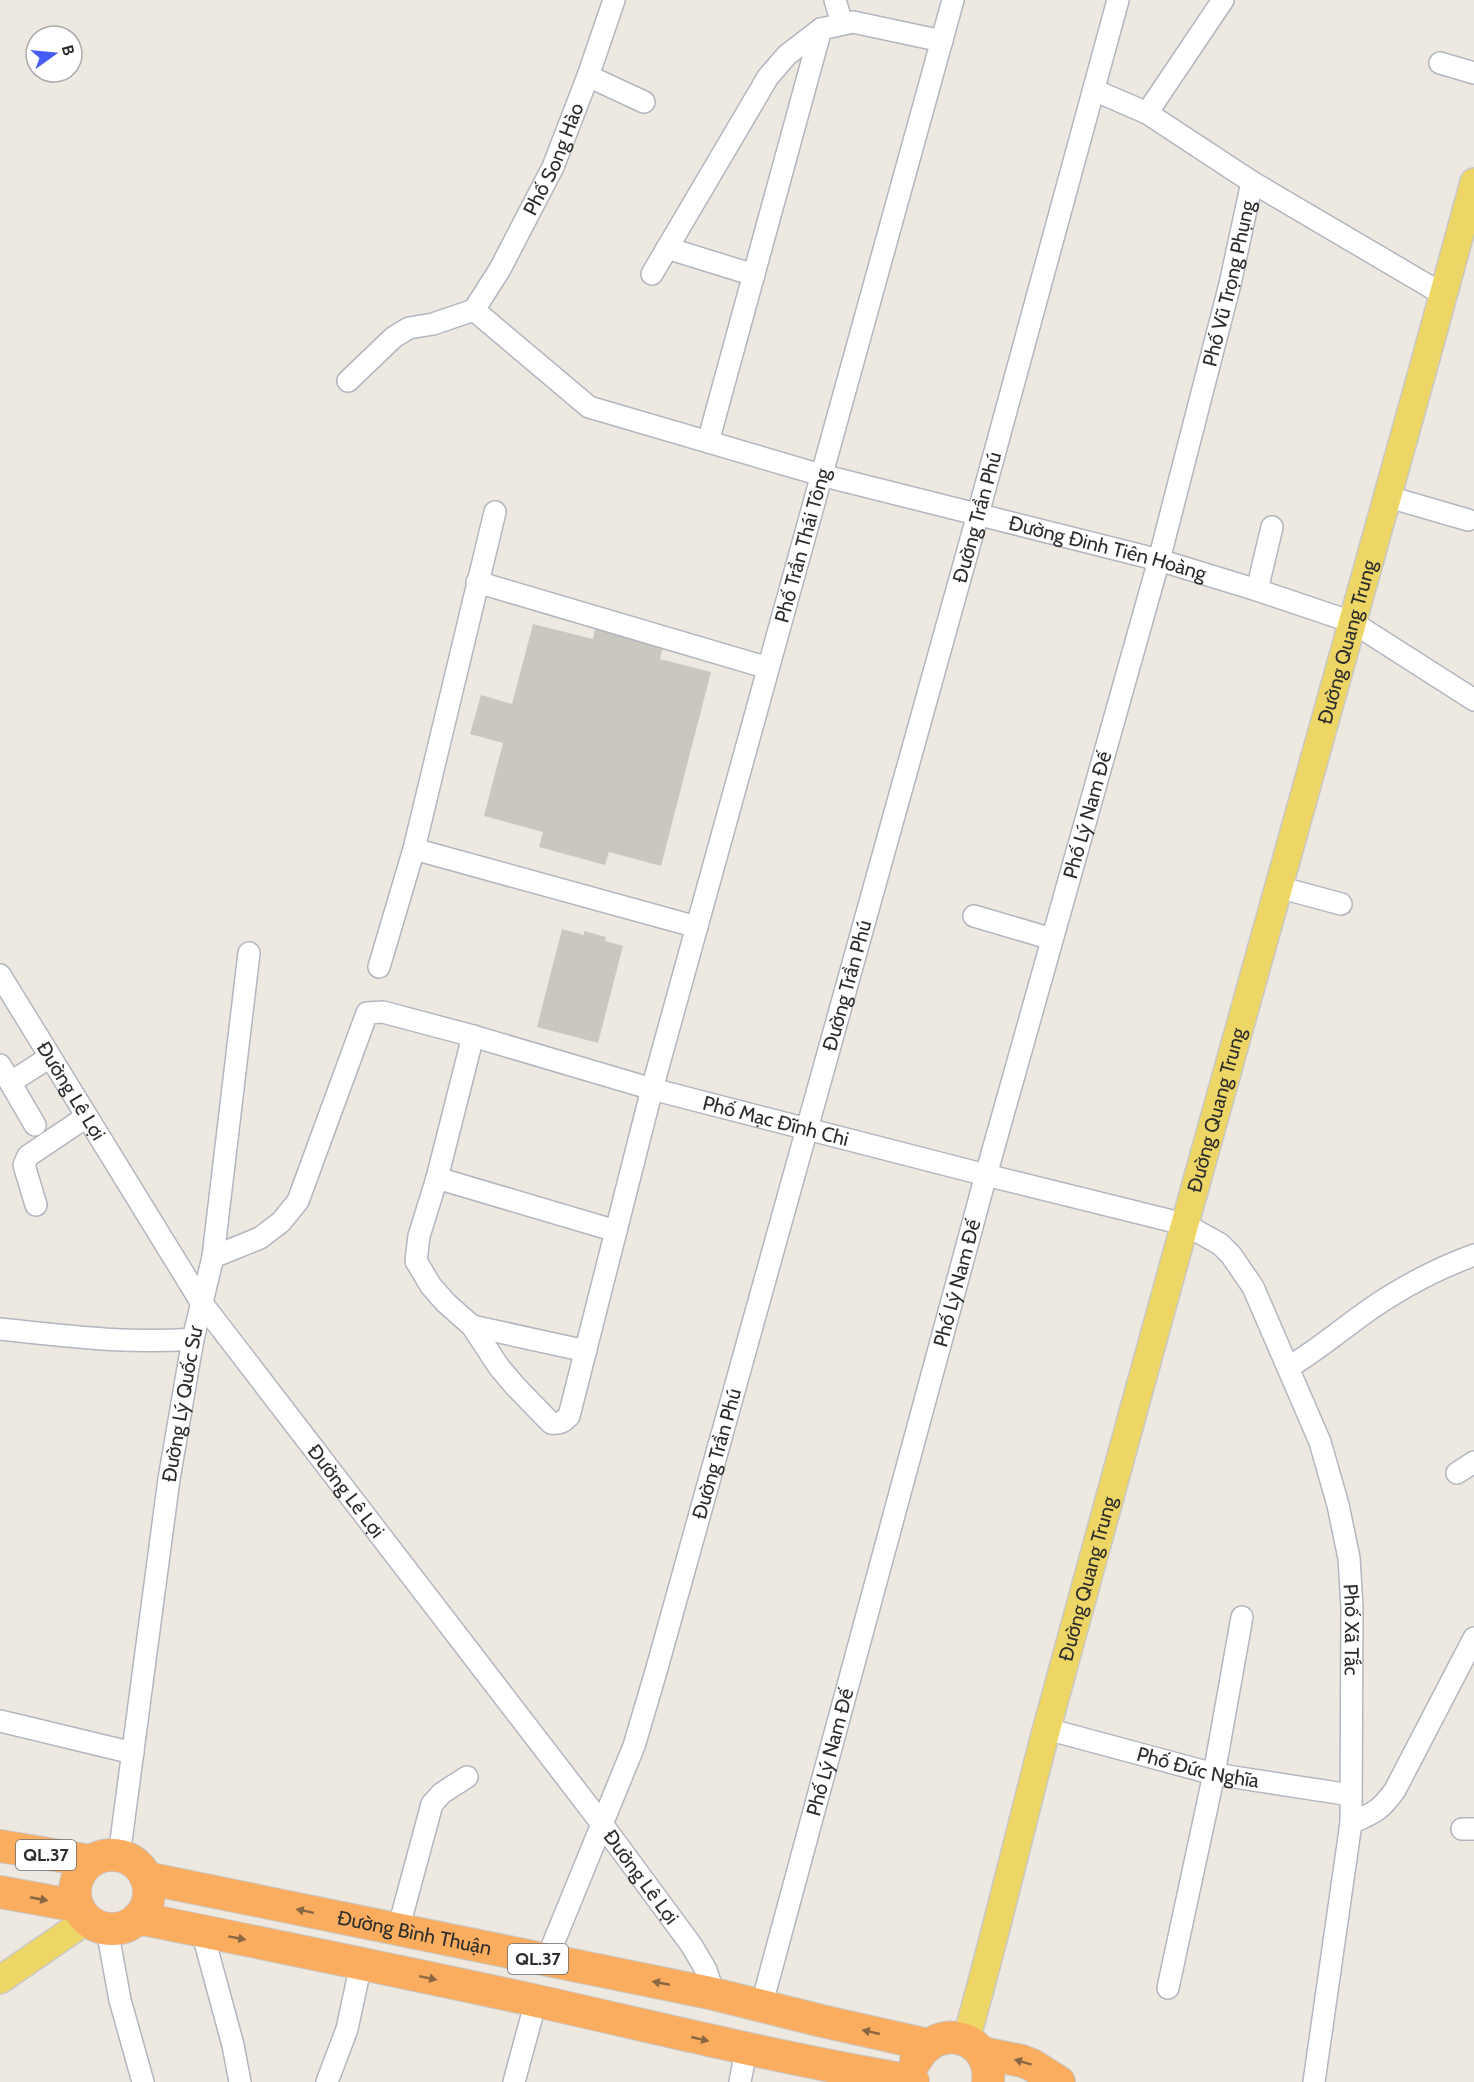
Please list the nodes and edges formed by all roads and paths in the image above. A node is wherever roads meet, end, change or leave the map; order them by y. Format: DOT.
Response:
graph roads {
  1 [pos="614,0"];
  2 [pos="835,0"];
  3 [pos="953,0"];
  4 [pos="1118,0"];
  5 [pos="1223,0"];
  6 [pos="842,23"];
  7 [pos="821,29"];
  8 [pos="942,41"];
  9 [pos="1440,63"];
  10 [pos="1474,73"];
  11 [pos="588,76"];
  12 [pos="1095,90"];
  13 [pos="644,102"];
  14 [pos="1147,113"];
  15 [pos="1252,182"];
  16 [pos="1474,182"];
  17 [pos="668,248"];
  18 [pos="652,274"];
  19 [pos="754,275"];
  20 [pos="1444,295"];
  21 [pos="474,310"];
  22 [pos="348,381"];
  23 [pos="708,442"];
  24 [pos="821,475"];
  25 [pos="1389,497"];
  26 [pos="495,512"];
  27 [pos="978,514"];
  28 [pos="1468,520"];
  29 [pos="1272,527"];
  30 [pos="1159,560"];
  31 [pos="477,582"];
  32 [pos="1257,590"];
  33 [pos="1352,622"];
  34 [pos="768,668"];
  35 [pos="1474,700"];
  36 [pos="414,849"];
  37 [pos="1278,887"];
  38 [pos="1341,904"];
  39 [pos="974,916"];
  40 [pos="697,927"];
  41 [pos="1052,939"];
  42 [pos="249,953"];
  43 [pos="379,967"];
  44 [pos="0,975"];
  45 [pos="473,1036"];
  46 [pos="50,1057"];
  47 [pos="5,1073"];
  48 [pos="652,1089"];
  49 [pos="86,1117"];
  50 [pos="35,1125"];
  51 [pos="806,1130"];
  52 [pos="986,1175"];
  53 [pos="437,1178"];
  54 [pos="36,1205"];
  55 [pos="1185,1224"];
  56 [pos="616,1232"];
  57 [pos="1474,1255"];
  58 [pos="213,1257"];
  59 [pos="201,1302"];
  60 [pos="472,1326"];
  61 [pos="0,1329"];
  62 [pos="193,1339"];
  63 [pos="586,1351"];
  64 [pos="1289,1367"];
  65 [pos="1242,1617"];
  66 [pos="1474,1638"];
  67 [pos="0,1721"];
  68 [pos="1047,1729"];
  69 [pos="133,1753"];
  70 [pos="1214,1774"];
  71 [pos="467,1777"];
  72 [pos="1351,1796"];
  73 [pos="1351,1823"];
  74 [pos="602,1824"];
  75 [pos="0,1846"];
  76 [pos="105,1859"];
  77 [pos="146,1878"];
  78 [pos="0,1892"];
  79 [pos="90,1918"];
  80 [pos="138,1918"];
  81 [pos="398,1930"];
  82 [pos="202,1931"];
  83 [pos="546,1961"];
  84 [pos="361,1964"];
  85 [pos="0,1980"];
  86 [pos="1168,1988"];
  87 [pos="710,1993"];
  88 [pos="536,2001"];
  89 [pos="761,2007"];
  90 [pos="928,2044"];
  91 [pos="746,2050"];
  92 [pos="979,2058"];
  93 [pos="142,2082"];
  94 [pos="240,2082"];
  95 [pos="327,2082"];
  96 [pos="514,2082"];
  97 [pos="740,2082"];
  98 [pos="913,2082"];
  99 [pos="1059,2082"];
  100 [pos="1314,2082"];
  1 -- 11 [label="street, Phố Song Hào"];
  2 -- 6 [label="street"];
  3 -- 8 [label="street, Phố Trần Thái Tông"];
  4 -- 12 [label="street, Đường Trần Phú"];
  5 -- 14 [label="street"];
  6 -- 7 [label="street"];
  6 -- 8 [label="street"];
  7 -- 17 [label="street"];
  7 -- 19 [label="street"];
  8 -- 24 [label="street, Phố Trần Thái Tông"];
  9 -- 10 [label="street"];
  11 -- 13 [label="street"];
  11 -- 21 [label="street, Phố Song Hào"];
  12 -- 14 [label="street, Phố Vũ Trọng Phụng"];
  12 -- 27 [label="street, Đường Trần Phú"];
  14 -- 15 [label="street, Phố Vũ Trọng Phụng"];
  15 -- 20 [label="street"];
  15 -- 30 [label="street, Phố Vũ Trọng Phụng"];
  16 -- 20 [label="main road, Đường Quang Trung"];
  17 -- 18 [label="street"];
  17 -- 19 [label="street"];
  19 -- 23 [label="street"];
  20 -- 25 [label="main road, Đường Quang Trung"];
  21 -- 22 [label="street"];
  21 -- 23 [label="street, Đường Đinh Tiên Hoàng"];
  23 -- 24 [label="street, Đường Đinh Tiên Hoàng"];
  24 -- 27 [label="street, Đường Đinh Tiên Hoàng"];
  24 -- 34 [label="street, Phố Trần Thái Tông"];
  25 -- 28 [label="street"];
  25 -- 33 [label="main road, Đường Quang Trung"];
  26 -- 31 [label="street"];
  27 -- 30 [label="street, Đường Đinh Tiên Hoàng"];
  27 -- 51 [label="street, Đường Trần Phú"];
  29 -- 32 [label="street"];
  30 -- 32 [label="street, Đường Đinh Tiên Hoàng"];
  30 -- 41 [label="street, Phố Lý Nam Đế"];
  31 -- 34 [label="street"];
  31 -- 36 [label="street"];
  32 -- 33 [label="street, Đường Đinh Tiên Hoàng"];
  33 -- 35 [label="street, Đường Đinh Tiên Hoàng"];
  33 -- 37 [label="main road, Đường Quang Trung"];
  34 -- 40 [label="street, Phố Trần Thái Tông"];
  36 -- 40 [label="street"];
  36 -- 43 [label="street"];
  37 -- 38 [label="street"];
  37 -- 55 [label="main road, Đường Quang Trung"];
  39 -- 41 [label="street"];
  40 -- 48 [label="street, Phố Trần Thái Tông"];
  41 -- 52 [label="street, Phố Lý Nam Đế"];
  42 -- 58 [label="street, Đường Lý Quốc Sư"];
  44 -- 46 [label="street, Đường Lê Lợi"];
  45 -- 48 [label="street, Phố Mạc Đĩnh Chi"];
  45 -- 53 [label="street"];
  45 -- 58 [label="street, Phố Mạc Đĩnh Chi"];
  46 -- 47 [label="street"];
  46 -- 49 [label="street, Đường Lê Lợi"];
  47 -- 50 [label="street"];
  48 -- 51 [label="street, Phố Mạc Đĩnh Chi"];
  48 -- 56 [label="street, Phố Trần Thái Tông"];
  49 -- 54 [label="street"];
  49 -- 59 [label="street, Đường Lê Lợi"];
  51 -- 52 [label="street, Phố Mạc Đĩnh Chi"];
  51 -- 74 [label="street, Đường Trần Phú"];
  52 -- 55 [label="street, Phố Mạc Đĩnh Chi"];
  52 -- 89 [label="street, Phố Lý Nam Đế"];
  53 -- 56 [label="street"];
  53 -- 60 [label="street"];
  55 -- 64 [label="street, Phố Xã Tắc"];
  55 -- 68 [label="main road, Đường Quang Trung"];
  56 -- 63 [label="street, Phố Trần Thái Tông"];
  57 -- 64 [label="street"];
  58 -- 59 [label="street, Đường Lý Quốc Sư"];
  59 -- 62 [label="street, Đường Lý Quốc Sư"];
  59 -- 74 [label="street, Đường Lê Lợi"];
  60 -- 63 [label="street"];
  60 -- 63 [label="street, Phố Trần Thái Tông"];
  61 -- 62 [label="street"];
  62 -- 69 [label="street, Đường Lý Quốc Sư"];
  64 -- 72 [label="street, Phố Xã Tắc"];
  65 -- 70 [label="street"];
  66 -- 73 [label="street"];
  67 -- 69 [label="street"];
  68 -- 70 [label="street, Phố Đức Nghĩa"];
  68 -- 92 [label="main road, Đường Quang Trung"];
  69 -- 76 [label="street, Đường Lý Quốc Sư"];
  70 -- 72 [label="street, Phố Đức Nghĩa"];
  70 -- 86 [label="street"];
  71 -- 81 [label="street"];
  72 -- 73 [label="street, Phố Xã Tắc"];
  73 -- 100 [label="street, Phố Xã Tắc"];
  74 -- 83 [label="street, Đường Trần Phú"];
  74 -- 87 [label="street, Đường Lê Lợi"];
  75 -- 76 [label="highway, QL.37"];
  76 -- 77 [label="highway"];
  76 -- 79 [label="highway"];
  77 -- 80 [label="highway"];
  81 -- 77 [label="highway, Đường Bình Thuận / QL.37, one-way"];
  78 -- 79 [label="highway, QL.37, one-way"];
  79 -- 80 [label="highway"];
  79 -- 85 [label="main road"];
  79 -- 93 [label="street"];
  80 -- 82 [label="highway, Đường Bình Thuận / QL.37"];
  81 -- 83 [label="highway, Đường Bình Thuận / QL.37"];
  82 -- 84 [label="highway, Đường Bình Thuận / QL.37, one-way"];
  82 -- 94 [label="street"];
  87 -- 83 [label="highway, Đường Bình Thuận / QL.37, one-way"];
  84 -- 88 [label="highway, Đường Bình Thuận / QL.37, one-way"];
  84 -- 95 [label="street"];
  87 -- 89 [label="highway, Đường Bình Thuận / QL.37"];
  88 -- 91 [label="highway, Đường Bình Thuận / QL.37, one-way"];
  88 -- 96 [label="street"];
  90 -- 89 [label="highway, Đường Bình Thuận / QL.37, one-way"];
  90 -- 92 [label="highway"];
  90 -- 98 [label="highway"];
  91 -- 97 [label="street"];
  91 -- 98 [label="highway, Đường Bình Thuận / QL.37"];
  99 -- 92 [label="highway, one-way"];
}
